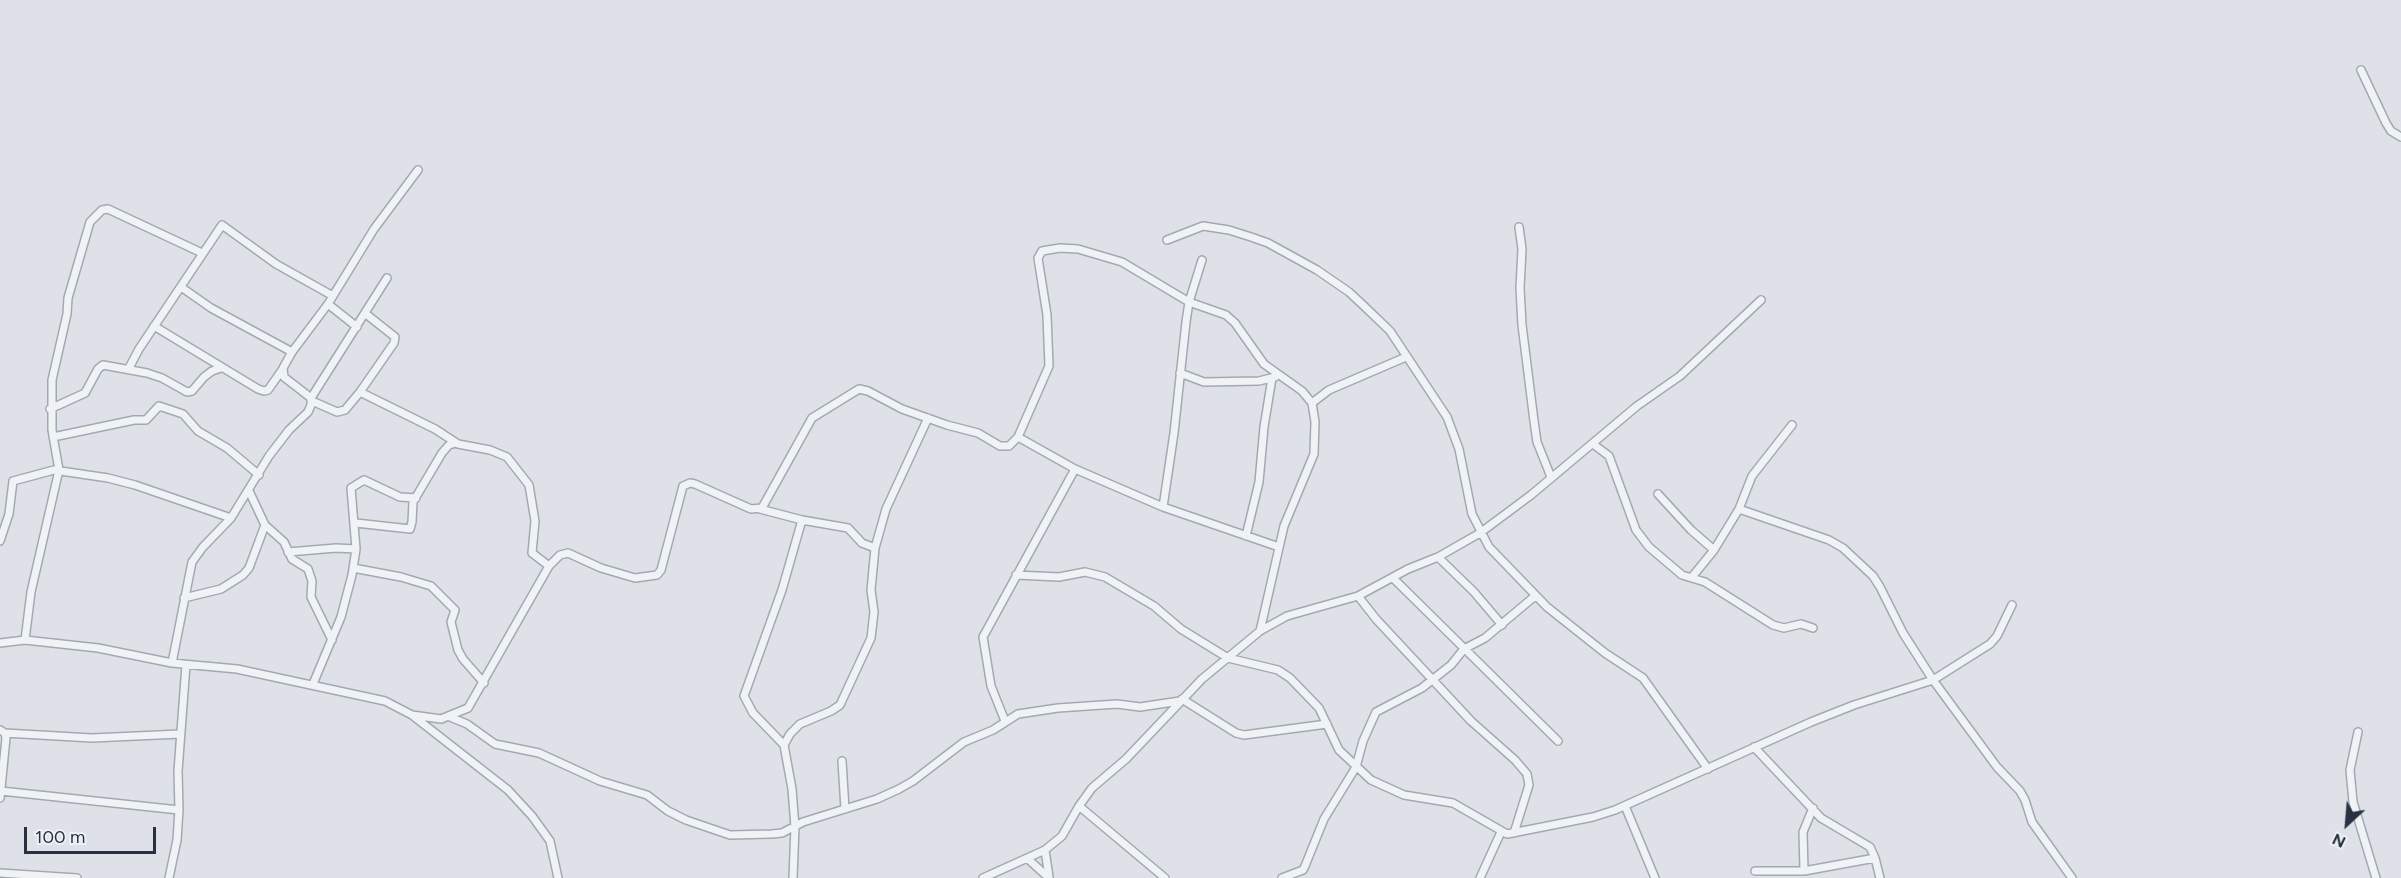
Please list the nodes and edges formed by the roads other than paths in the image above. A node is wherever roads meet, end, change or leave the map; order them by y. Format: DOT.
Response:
graph roads {
  1 [pos="2361,70"];
  2 [pos="2401,137"];
  3 [pos="418,170"];
  4 [pos="1519,227"];
  5 [pos="1167,240"];
  6 [pos="202,253"];
  7 [pos="1202,260"];
  8 [pos="387,278"];
  9 [pos="181,287"];
  10 [pos="333,296"];
  11 [pos="1761,300"];
  12 [pos="1189,302"];
  13 [pos="328,304"];
  14 [pos="366,314"];
  15 [pos="154,326"];
  16 [pos="357,327"];
  17 [pos="292,352"];
  18 [pos="1406,357"];
  19 [pos="129,368"];
  20 [pos="221,368"];
  21 [pos="284,368"];
  22 [pos="1180,373"];
  23 [pos="1276,377"];
  24 [pos="360,392"];
  25 [pos="311,399"];
  26 [pos="1312,403"];
  27 [pos="51,409"];
  28 [pos="928,418"];
  29 [pos="1792,425"];
  30 [pos="53,437"];
  31 [pos="1018,437"];
  32 [pos="456,443"];
  33 [pos="1593,444"];
  34 [pos="1075,469"];
  35 [pos="59,470"];
  36 [pos="259,475"];
  37 [pos="1551,477"];
  38 [pos="249,491"];
  39 [pos="1658,494"];
  40 [pos="416,498"];
  41 [pos="1163,507"];
  42 [pos="760,509"];
  43 [pos="1739,509"];
  44 [pos="231,518"];
  45 [pos="802,520"];
  46 [pos="356,523"];
  47 [pos="265,525"];
  48 [pos="1480,532"];
  49 [pos="1246,536"];
  50 [pos="0,541"];
  51 [pos="1279,547"];
  52 [pos="875,548"];
  53 [pos="356,549"];
  54 [pos="1714,550"];
  55 [pos="288,552"];
  56 [pos="1438,557"];
  57 [pos="549,566"];
  58 [pos="353,568"];
  59 [pos="1016,575"];
  60 [pos="1393,578"];
  61 [pos="1692,578"];
  62 [pos="1535,596"];
  63 [pos="1358,597"];
  64 [pos="184,598"];
  65 [pos="2012,605"];
  66 [pos="1502,625"];
  67 [pos="1813,628"];
  68 [pos="1260,631"];
  69 [pos="25,640"];
  70 [pos="332,640"];
  71 [pos="0,643"];
  72 [pos="1464,649"];
  73 [pos="1228,657"];
  74 [pos="172,663"];
  75 [pos="186,665"];
  76 [pos="1433,679"];
  77 [pos="1934,680"];
  78 [pos="484,683"];
  79 [pos="313,684"];
  80 [pos="1181,700"];
  81 [pos="412,716"];
  82 [pos="450,717"];
  83 [pos="1005,721"];
  84 [pos="1327,724"];
  85 [pos="3,731"];
  86 [pos="2358,732"];
  87 [pos="180,734"];
  88 [pos="1558,741"];
  89 [pos="784,745"];
  90 [pos="1754,747"];
  91 [pos="842,761"];
  92 [pos="1356,767"];
  93 [pos="1708,769"];
  94 [pos="1,791"];
  95 [pos="0,798"];
  96 [pos="1079,806"];
  97 [pos="1625,806"];
  98 [pos="1814,808"];
  99 [pos="844,809"];
  100 [pos="179,810"];
  101 [pos="795,827"];
  102 [pos="1501,832"];
  103 [pos="1514,833"];
  104 [pos="1045,850"];
  105 [pos="1875,858"];
  106 [pos="1028,859"];
  107 [pos="1804,871"];
  108 [pos="1755,872"];
  109 [pos="0,873"];
  110 [pos="77,878"];
  111 [pos="169,878"];
  112 [pos="558,878"];
  113 [pos="793,878"];
  114 [pos="983,878"];
  115 [pos="1049,878"];
  116 [pos="1166,878"];
  117 [pos="1282,878"];
  118 [pos="1480,878"];
  119 [pos="1655,878"];
  120 [pos="1880,878"];
  121 [pos="2073,878"];
  122 [pos="2376,878"];
  1 -- 2 [label="street"];
  3 -- 10 [label="street"];
  4 -- 37 [label="street"];
  5 -- 18 [label="street"];
  6 -- 9 [label="street"];
  6 -- 10 [label="street"];
  6 -- 27 [label="street"];
  7 -- 12 [label="street"];
  8 -- 14 [label="street"];
  9 -- 15 [label="street"];
  9 -- 17 [label="street"];
  10 -- 13 [label="street"];
  11 -- 33 [label="street"];
  12 -- 22 [label="street"];
  12 -- 23 [label="street"];
  12 -- 31 [label="street"];
  13 -- 16 [label="street"];
  13 -- 17 [label="street"];
  14 -- 16 [label="street"];
  14 -- 24 [label="street"];
  15 -- 19 [label="street"];
  15 -- 20 [label="street"];
  16 -- 25 [label="street"];
  17 -- 21 [label="street"];
  18 -- 26 [label="street"];
  18 -- 48 [label="street"];
  19 -- 20 [label="street"];
  19 -- 27 [label="street"];
  20 -- 21 [label="street"];
  21 -- 25 [label="street"];
  22 -- 23 [label="street"];
  22 -- 41 [label="street"];
  23 -- 26 [label="street"];
  23 -- 49 [label="street"];
  24 -- 25 [label="street"];
  24 -- 32 [label="street"];
  25 -- 36 [label="street"];
  26 -- 51 [label="street"];
  27 -- 30 [label="street"];
  28 -- 31 [label="street"];
  28 -- 42 [label="street"];
  28 -- 52 [label="street"];
  29 -- 43 [label="street"];
  30 -- 35 [label="street"];
  30 -- 36 [label="street"];
  31 -- 34 [label="street"];
  32 -- 40 [label="street"];
  32 -- 57 [label="street"];
  33 -- 37 [label="street"];
  33 -- 61 [label="street"];
  34 -- 41 [label="street"];
  34 -- 59 [label="street"];
  35 -- 44 [label="street"];
  35 -- 50 [label="street"];
  35 -- 69 [label="street"];
  36 -- 38 [label="street"];
  37 -- 48 [label="street"];
  38 -- 44 [label="street"];
  38 -- 47 [label="street"];
  39 -- 54 [label="street"];
  40 -- 46 [label="street"];
  40 -- 46 [label="street"];
  41 -- 49 [label="street"];
  42 -- 45 [label="street"];
  42 -- 57 [label="street"];
  43 -- 54 [label="street"];
  43 -- 77 [label="street"];
  44 -- 64 [label="street"];
  45 -- 52 [label="street"];
  45 -- 89 [label="street"];
  46 -- 53 [label="street"];
  47 -- 55 [label="street"];
  47 -- 64 [label="street"];
  48 -- 56 [label="street"];
  48 -- 62 [label="street"];
  49 -- 51 [label="street"];
  51 -- 68 [label="street"];
  52 -- 89 [label="street"];
  53 -- 55 [label="street"];
  53 -- 58 [label="street"];
  54 -- 61 [label="street"];
  55 -- 70 [label="street"];
  56 -- 60 [label="street"];
  56 -- 66 [label="street"];
  57 -- 78 [label="street"];
  58 -- 70 [label="street"];
  58 -- 78 [label="street"];
  59 -- 73 [label="street"];
  59 -- 83 [label="street"];
  60 -- 63 [label="street"];
  60 -- 72 [label="street"];
  61 -- 67 [label="street"];
  62 -- 66 [label="street"];
  62 -- 93 [label="street"];
  63 -- 68 [label="street"];
  63 -- 76 [label="street"];
  64 -- 74 [label="street"];
  65 -- 77 [label="street"];
  66 -- 72 [label="street"];
  68 -- 73 [label="street"];
  69 -- 71 [label="street"];
  69 -- 74 [label="street"];
  70 -- 79 [label="street"];
  72 -- 76 [label="street"];
  72 -- 88 [label="street"];
  73 -- 80 [label="street"];
  73 -- 84 [label="street"];
  74 -- 75 [label="street"];
  75 -- 79 [label="street"];
  75 -- 87 [label="street"];
  76 -- 92 [label="street"];
  76 -- 103 [label="street"];
  77 -- 90 [label="street"];
  77 -- 121 [label="street"];
  78 -- 82 [label="street"];
  79 -- 81 [label="street"];
  80 -- 83 [label="street"];
  80 -- 84 [label="street"];
  80 -- 96 [label="street"];
  81 -- 82 [label="street"];
  81 -- 112 [label="street"];
  82 -- 101 [label="street"];
  83 -- 99 [label="street"];
  84 -- 92 [label="street"];
  85 -- 87 [label="street"];
  85 -- 94 [label="street"];
  86 -- 122 [label="street"];
  87 -- 100 [label="street"];
  89 -- 101 [label="street"];
  90 -- 93 [label="street"];
  90 -- 98 [label="street"];
  91 -- 99 [label="street"];
  92 -- 102 [label="street"];
  92 -- 117 [label="street"];
  93 -- 97 [label="street"];
  94 -- 95 [label="street"];
  94 -- 100 [label="street"];
  96 -- 104 [label="street"];
  96 -- 116 [label="street"];
  97 -- 103 [label="street"];
  97 -- 119 [label="street"];
  98 -- 105 [label="street"];
  98 -- 107 [label="street"];
  99 -- 101 [label="street"];
  100 -- 111 [label="street"];
  101 -- 113 [label="street"];
  102 -- 103 [label="street"];
  102 -- 118 [label="street"];
  104 -- 106 [label="street"];
  104 -- 115 [label="street"];
  105 -- 107 [label="street"];
  105 -- 120 [label="street"];
  106 -- 114 [label="street"];
  106 -- 115 [label="street"];
  107 -- 108 [label="street"];
  109 -- 110 [label="street"];
}
